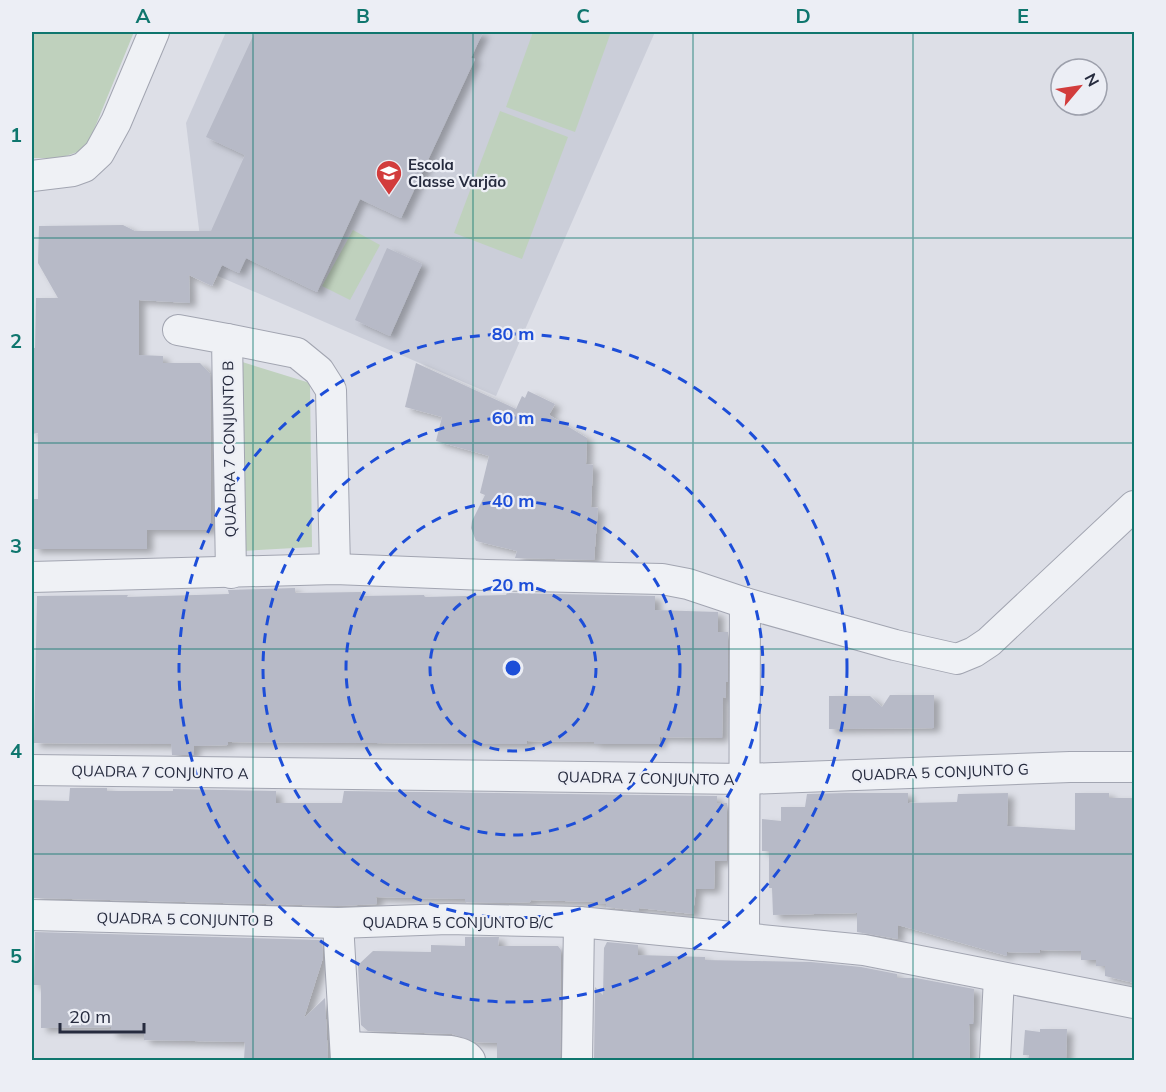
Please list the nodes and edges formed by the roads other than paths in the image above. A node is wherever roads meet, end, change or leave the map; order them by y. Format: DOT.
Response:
graph roads {
  1 [pos="154,32"];
  2 [pos="32,176"];
  3 [pos="178,330"];
  4 [pos="227,339"];
  5 [pos="1134,506"];
  6 [pos="334,569"];
  7 [pos="231,573"];
  8 [pos="32,577"];
  9 [pos="745,603"];
  10 [pos="1134,767"];
  11 [pos="32,770"];
  12 [pos="746,779"];
  13 [pos="32,915"];
  14 [pos="338,922"];
  15 [pos="579,922"];
  16 [pos="744,938"];
  17 [pos="999,976"];
  18 [pos="1134,1003"];
  19 [pos="346,1054"];
  20 [pos="470,1060"];
  21 [pos="577,1060"];
  22 [pos="995,1060"];
  1 -- 2 [label="street"];
  3 -- 4 [label="street, QUADRA 7 CONJUNTO B"];
  4 -- 6 [label="street"];
  4 -- 7 [label="street, QUADRA 7 CONJUNTO B"];
  5 -- 9 [label="street"];
  6 -- 7 [label="street"];
  6 -- 9 [label="street"];
  7 -- 8 [label="street"];
  9 -- 12 [label="street, QUADRA 7 CONJUNTO A"];
  10 -- 12 [label="street, QUADRA 5 CONJUNTO G"];
  11 -- 12 [label="street, QUADRA 7 CONJUNTO A"];
  12 -- 16 [label="street"];
  13 -- 14 [label="street, QUADRA 5 CONJUNTO B"];
  14 -- 15 [label="street, QUADRA 5 CONJUNTO B/C"];
  14 -- 19 [label="street"];
  15 -- 16 [label="street, QUADRA 5 CONJUNTO B/C"];
  15 -- 21 [label="street"];
  16 -- 17 [label="street, QUADRA 5 CONJUNTO B/C"];
  17 -- 18 [label="street, QUADRA 5 CONJUNTO B/C"];
  17 -- 22 [label="street"];
  19 -- 20 [label="street"];
}
